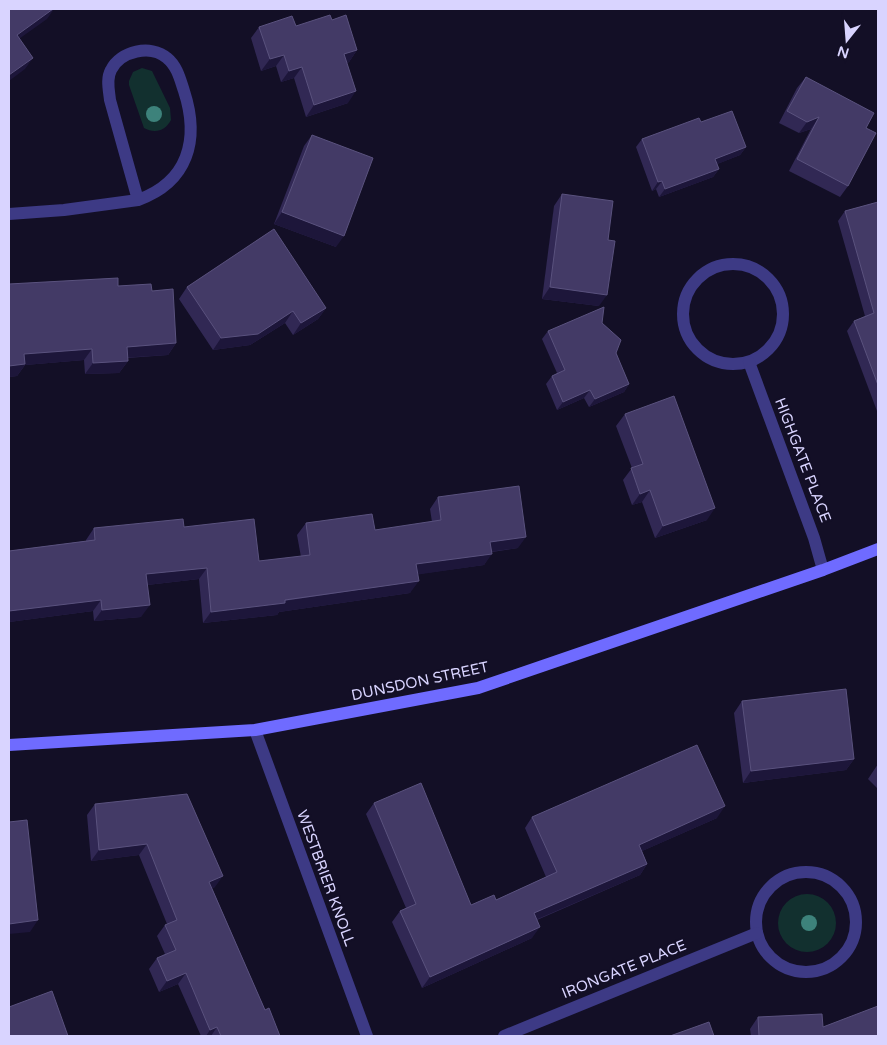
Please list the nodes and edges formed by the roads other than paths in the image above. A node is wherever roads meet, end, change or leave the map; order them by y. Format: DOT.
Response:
graph roads {
  1 [pos="138,200"];
  2 [pos="9,214"];
  3 [pos="749,362"];
  4 [pos="878,549"];
  5 [pos="823,570"];
  6 [pos="255,730"];
  7 [pos="9,745"];
  8 [pos="757,933"];
  9 [pos="367,1036"];
  10 [pos="504,1036"];
  1 -- 1 [label="street"];
  1 -- 2 [label="street"];
  3 -- 3 [label="street"];
  3 -- 5 [label="street, HIGHGATE PLACE"];
  4 -- 5 [label="main road, DUNSDON STREET"];
  5 -- 6 [label="main road, DUNSDON STREET"];
  6 -- 7 [label="main road, DUNSDON STREET"];
  6 -- 9 [label="street, WESTBRIER KNOLL"];
  8 -- 8 [label="street"];
  8 -- 10 [label="street, IRONGATE PLACE"];
}
